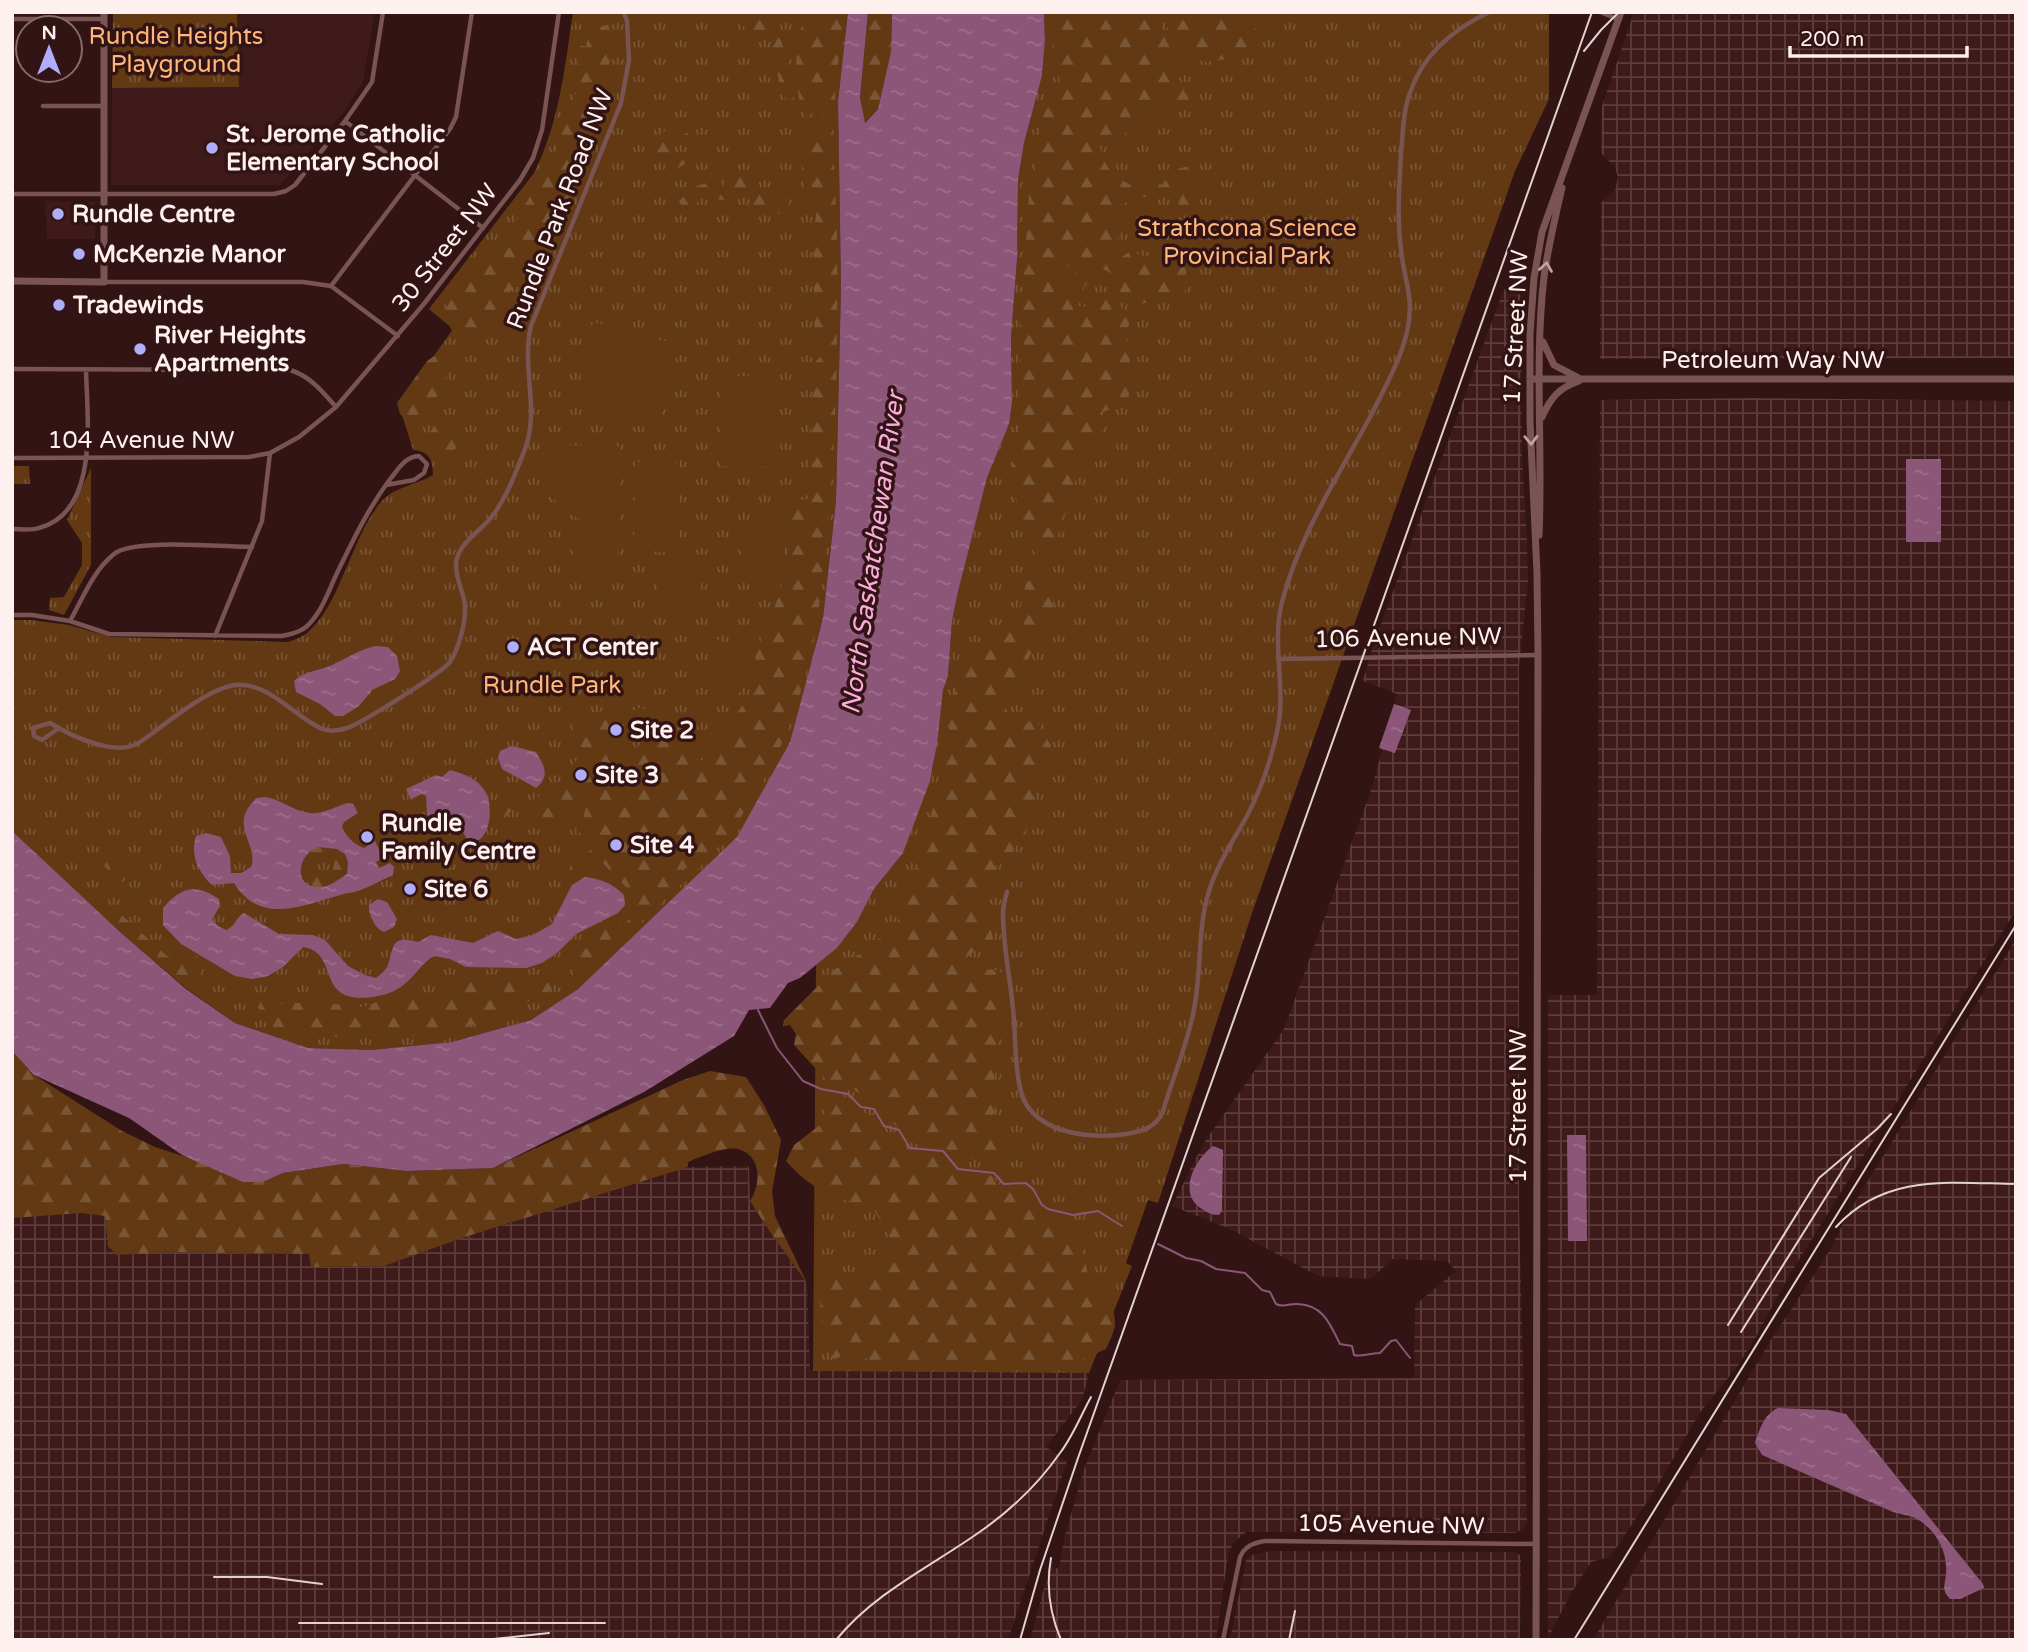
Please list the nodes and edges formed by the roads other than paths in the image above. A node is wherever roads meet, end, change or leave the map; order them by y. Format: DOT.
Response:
graph roads {
  1 [pos="383,12"];
  2 [pos="472,12"];
  3 [pos="559,12"];
  4 [pos="624,12"];
  5 [pos="1489,12"];
  6 [pos="1600,12"];
  7 [pos="104,15"];
  8 [pos="1619,16"];
  9 [pos="12,19"];
  10 [pos="43,106"];
  11 [pos="104,106"];
  12 [pos="345,121"];
  13 [pos="1569,157"];
  14 [pos="414,175"];
  15 [pos="12,194"];
  16 [pos="104,194"];
  17 [pos="483,228"];
  18 [pos="12,281"];
  19 [pos="104,282"];
  20 [pos="331,286"];
  21 [pos="1541,335"];
  22 [pos="398,336"];
  23 [pos="12,369"];
  24 [pos="86,369"];
  25 [pos="1541,378"];
  26 [pos="1530,379"];
  27 [pos="1583,379"];
  28 [pos="2016,379"];
  29 [pos="336,407"];
  30 [pos="1541,419"];
  31 [pos="270,453"];
  32 [pos="12,457"];
  33 [pos="88,458"];
  34 [pos="386,485"];
  35 [pos="12,529"];
  36 [pos="252,547"];
  37 [pos="1537,573"];
  38 [pos="12,615"];
  39 [pos="70,621"];
  40 [pos="215,635"];
  41 [pos="1538,655"];
  42 [pos="1278,659"];
  43 [pos="59,729"];
  44 [pos="1007,892"];
  45 [pos="1536,1544"];
  46 [pos="1223,1640"];
  47 [pos="1536,1640"];
  1 -- 12 [label="street"];
  2 -- 14 [label="street"];
  3 -- 17 [label="street, 30 Street NW"];
  4 -- 43 [label="street, Rundle Park Road NW"];
  5 -- 42 [label="street"];
  6 -- 8 [label="street"];
  7 -- 9 [label="street"];
  7 -- 11 [label="main road"];
  8 -- 13 [label="main road, 17 Street NW"];
  10 -- 11 [label="street"];
  11 -- 16 [label="main road"];
  12 -- 14 [label="street"];
  12 -- 16 [label="street"];
  21 -- 13 [label="main road, 17 Street NW, one-way"];
  13 -- 26 [label="main road, 17 Street NW"];
  14 -- 17 [label="street"];
  14 -- 20 [label="street"];
  15 -- 16 [label="street"];
  16 -- 19 [label="main road"];
  17 -- 22 [label="street, 30 Street NW"];
  18 -- 19 [label="main road"];
  19 -- 20 [label="street"];
  20 -- 22 [label="street"];
  21 -- 25 [label="main road, 17 Street NW"];
  21 -- 27 [label="main road"];
  22 -- 29 [label="street, 30 Street NW"];
  23 -- 24 [label="street"];
  24 -- 29 [label="street"];
  24 -- 33 [label="street"];
  25 -- 26 [label="main road, Petroleum Way NW"];
  25 -- 27 [label="main road, Petroleum Way NW"];
  25 -- 30 [label="main road, 17 Street NW"];
  26 -- 37 [label="main road, 17 Street NW, one-way"];
  27 -- 28 [label="main road, Petroleum Way NW"];
  27 -- 30 [label="main road"];
  29 -- 31 [label="street, 30 Street NW"];
  30 -- 37 [label="main road, 17 Street NW"];
  31 -- 33 [label="street, 104 Avenue NW"];
  31 -- 36 [label="street"];
  32 -- 33 [label="street, 104 Avenue NW"];
  33 -- 35 [label="street"];
  34 -- 34 [label="street"];
  34 -- 40 [label="street"];
  36 -- 39 [label="street"];
  36 -- 40 [label="street"];
  37 -- 41 [label="main road, 17 Street NW"];
  38 -- 39 [label="street"];
  39 -- 40 [label="street"];
  41 -- 42 [label="street, 106 Avenue NW"];
  41 -- 45 [label="main road, 17 Street NW"];
  42 -- 44 [label="street"];
  43 -- 43 [label="street, Rundle Park Road NW"];
  45 -- 46 [label="street, 105 Avenue NW"];
  45 -- 47 [label="main road, 17 Street NW"];
}
